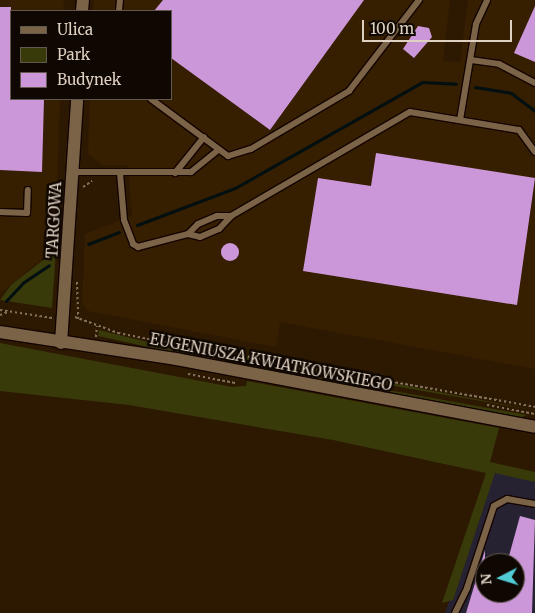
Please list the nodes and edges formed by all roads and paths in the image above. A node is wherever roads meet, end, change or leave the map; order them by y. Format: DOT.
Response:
graph roads {
  1 [pos="419,0"];
  2 [pos="487,0"];
  3 [pos="471,60"];
  4 [pos="535,83"];
  5 [pos="78,100"];
  6 [pos="152,100"];
  7 [pos="460,120"];
  8 [pos="204,137"];
  9 [pos="218,150"];
  10 [pos="535,152"];
  11 [pos="73,172"];
  12 [pos="120,173"];
  13 [pos="175,173"];
  14 [pos="28,190"];
  15 [pos="0,212"];
  16 [pos="231,216"];
  17 [pos="188,234"];
  18 [pos="77,301"];
  19 [pos="0,310"];
  20 [pos="8,312"];
  21 [pos="0,315"];
  22 [pos="48,316"];
  23 [pos="0,332"];
  24 [pos="61,343"];
  25 [pos="535,407"];
  26 [pos="535,427"];
  27 [pos="535,504"];
  28 [pos="455,613"];
  1 -- 9 [label="lane"];
  2 -- 3 [label="lane"];
  3 -- 4 [label="lane"];
  3 -- 7 [label="lane"];
  5 -- 11 [label="main road, TARGOWA"];
  6 -- 8 [label="lane"];
  7 -- 10 [label="lane"];
  7 -- 16 [label="lane"];
  8 -- 9 [label="lane"];
  8 -- 13 [label="lane"];
  9 -- 13 [label="lane"];
  11 -- 12 [label="lane"];
  11 -- 24 [label="main road, TARGOWA"];
  12 -- 13 [label="lane"];
  12 -- 17 [label="lane"];
  14 -- 15 [label="lane"];
  16 -- 17 [label="lane"];
  16 -- 17 [label="lane"];
  18 -- 25 [label="path"];
  19 -- 20 [label="path"];
  20 -- 21 [label="path"];
  20 -- 22 [label="path"];
  23 -- 24 [label="main road, EUGENIUSZA KWIATKOWSKIEGO"];
  24 -- 26 [label="main road, EUGENIUSZA KWIATKOWSKIEGO"];
  27 -- 28 [label="lane"];
}
